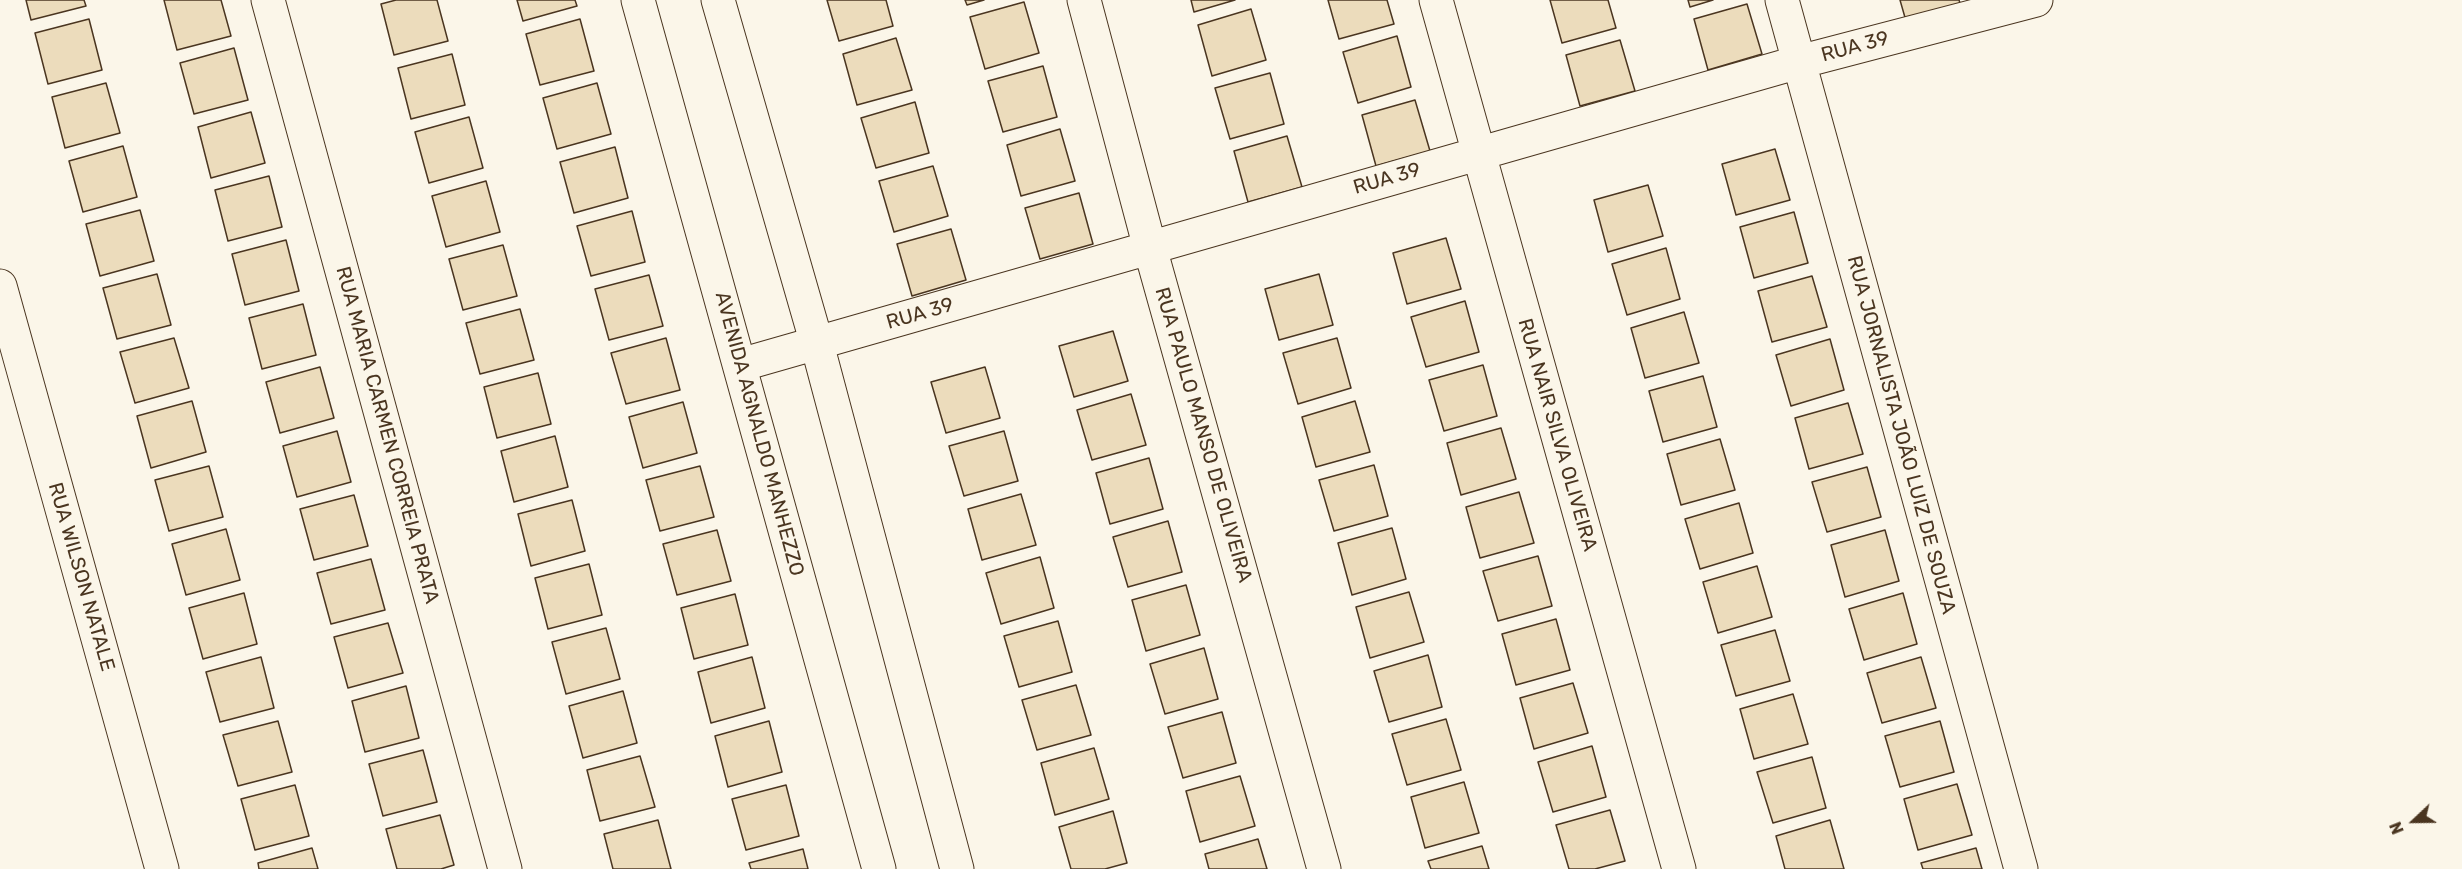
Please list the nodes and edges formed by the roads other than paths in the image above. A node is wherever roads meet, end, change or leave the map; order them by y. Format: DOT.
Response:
graph roads {
  1 [pos="268,0"];
  2 [pos="638,0"];
  3 [pos="718,0"];
  4 [pos="1084,0"];
  5 [pos="1436,0"];
  6 [pos="1782,0"];
  7 [pos="2036,0"];
  8 [pos="1799,62"];
  9 [pos="1478,153"];
  10 [pos="1150,248"];
  11 [pos="0,286"];
  12 [pos="817,344"];
  13 [pos="740,365"];
  14 [pos="162,869"];
  15 [pos="505,869"];
  16 [pos="879,869"];
  17 [pos="957,869"];
  18 [pos="1324,869"];
  19 [pos="1679,869"];
  20 [pos="2021,869"];
  1 -- 15 [label="street, RUA MARIA CARMEN CORREIA PRATA"];
  2 -- 13 [label="street, AVENIDA AGNALDO MANHEZZO"];
  3 -- 12 [label="street"];
  4 -- 10 [label="street, RUA PAULO MANSO DE OLIVEIRA"];
  5 -- 9 [label="street, RUA NAIR SILVA OLIVEIRA"];
  6 -- 8 [label="street, RUA JORNALISTA JOÃO LUIZ DE SOUZA"];
  7 -- 8 [label="street, RUA 39"];
  8 -- 9 [label="street, RUA 39"];
  8 -- 20 [label="street, RUA JORNALISTA JOÃO LUIZ DE SOUZA"];
  9 -- 10 [label="street, RUA 39"];
  9 -- 19 [label="street, RUA NAIR SILVA OLIVEIRA"];
  10 -- 12 [label="street, RUA 39"];
  10 -- 18 [label="street, RUA PAULO MANSO DE OLIVEIRA"];
  11 -- 14 [label="street, RUA WILSON NATALE"];
  12 -- 13 [label="street, RUA 39"];
  12 -- 17 [label="street"];
  13 -- 16 [label="street, AVENIDA AGNALDO MANHEZZO"];
}
